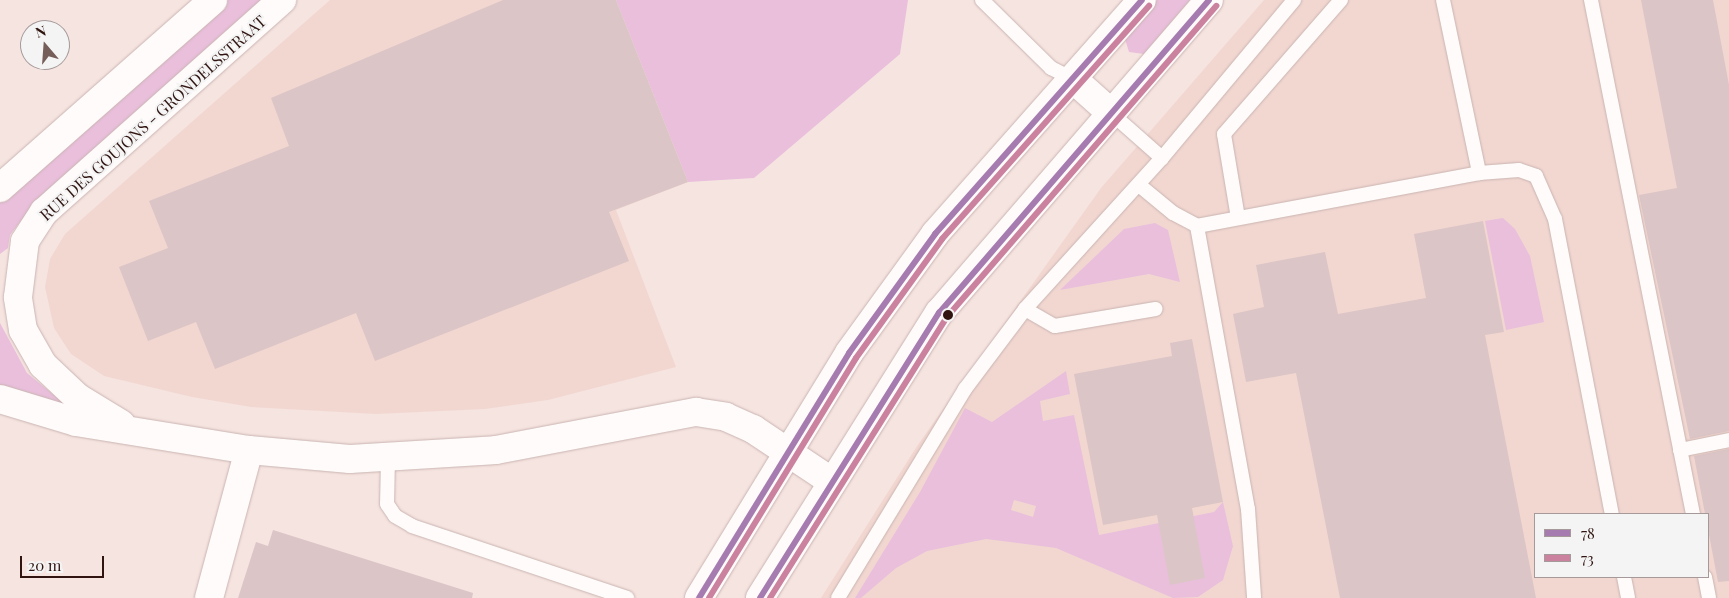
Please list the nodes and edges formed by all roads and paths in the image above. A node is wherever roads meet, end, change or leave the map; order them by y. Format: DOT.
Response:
graph roads {
  1 [pos="213,0"];
  2 [pos="282,0"];
  3 [pos="982,0"];
  4 [pos="1142,0"];
  5 [pos="1209,0"];
  6 [pos="1294,0"];
  7 [pos="1341,0"];
  8 [pos="1443,0"];
  9 [pos="1590,0"];
  10 [pos="1073,79"];
  11 [pos="1111,113"];
  12 [pos="1162,158"];
  13 [pos="1479,174"];
  14 [pos="1139,185"];
  15 [pos="0,188"];
  16 [pos="1238,218"];
  17 [pos="1197,226"];
  18 [pos="1025,309"];
  19 [pos="1156,309"];
  20 [pos="0,399"];
  21 [pos="129,428"];
  22 [pos="1729,440"];
  23 [pos="249,450"];
  24 [pos="1680,450"];
  25 [pos="787,453"];
  26 [pos="388,458"];
  27 [pos="831,481"];
  28 [pos="1612,513"];
  29 [pos="1693,513"];
  30 [pos="1624,578"];
  31 [pos="1705,578"];
  32 [pos="209,598"];
  33 [pos="627,598"];
  34 [pos="699,598"];
  35 [pos="760,598"];
  36 [pos="838,598"];
  37 [pos="1254,598"];
  38 [pos="1628,598"];
  39 [pos="1709,598"];
  1 -- 15 [label="street"];
  2 -- 21 [label="street, RUE DES GOUJONS - GRONDELSSTRAAT"];
  3 -- 10 [label="lane"];
  4 -- 10 [label="street"];
  5 -- 11 [label="street"];
  6 -- 12 [label="lane"];
  7 -- 16 [label="lane"];
  8 -- 13 [label="lane"];
  9 -- 24 [label="lane"];
  10 -- 11 [label="street"];
  10 -- 25 [label="street"];
  11 -- 12 [label="lane"];
  11 -- 27 [label="street"];
  12 -- 14 [label="lane"];
  13 -- 16 [label="lane"];
  13 -- 28 [label="lane"];
  14 -- 17 [label="lane"];
  14 -- 18 [label="lane"];
  16 -- 17 [label="lane"];
  17 -- 37 [label="lane"];
  18 -- 19 [label="lane"];
  18 -- 36 [label="lane"];
  20 -- 21 [label="street"];
  21 -- 23 [label="street"];
  22 -- 24 [label="lane"];
  23 -- 26 [label="street"];
  23 -- 32 [label="street"];
  24 -- 29 [label="lane"];
  25 -- 26 [label="street"];
  25 -- 27 [label="street"];
  25 -- 34 [label="street"];
  26 -- 33 [label="lane"];
  27 -- 35 [label="street"];
  30 -- 38 [label="lane"];
  31 -- 39 [label="lane"];
}
